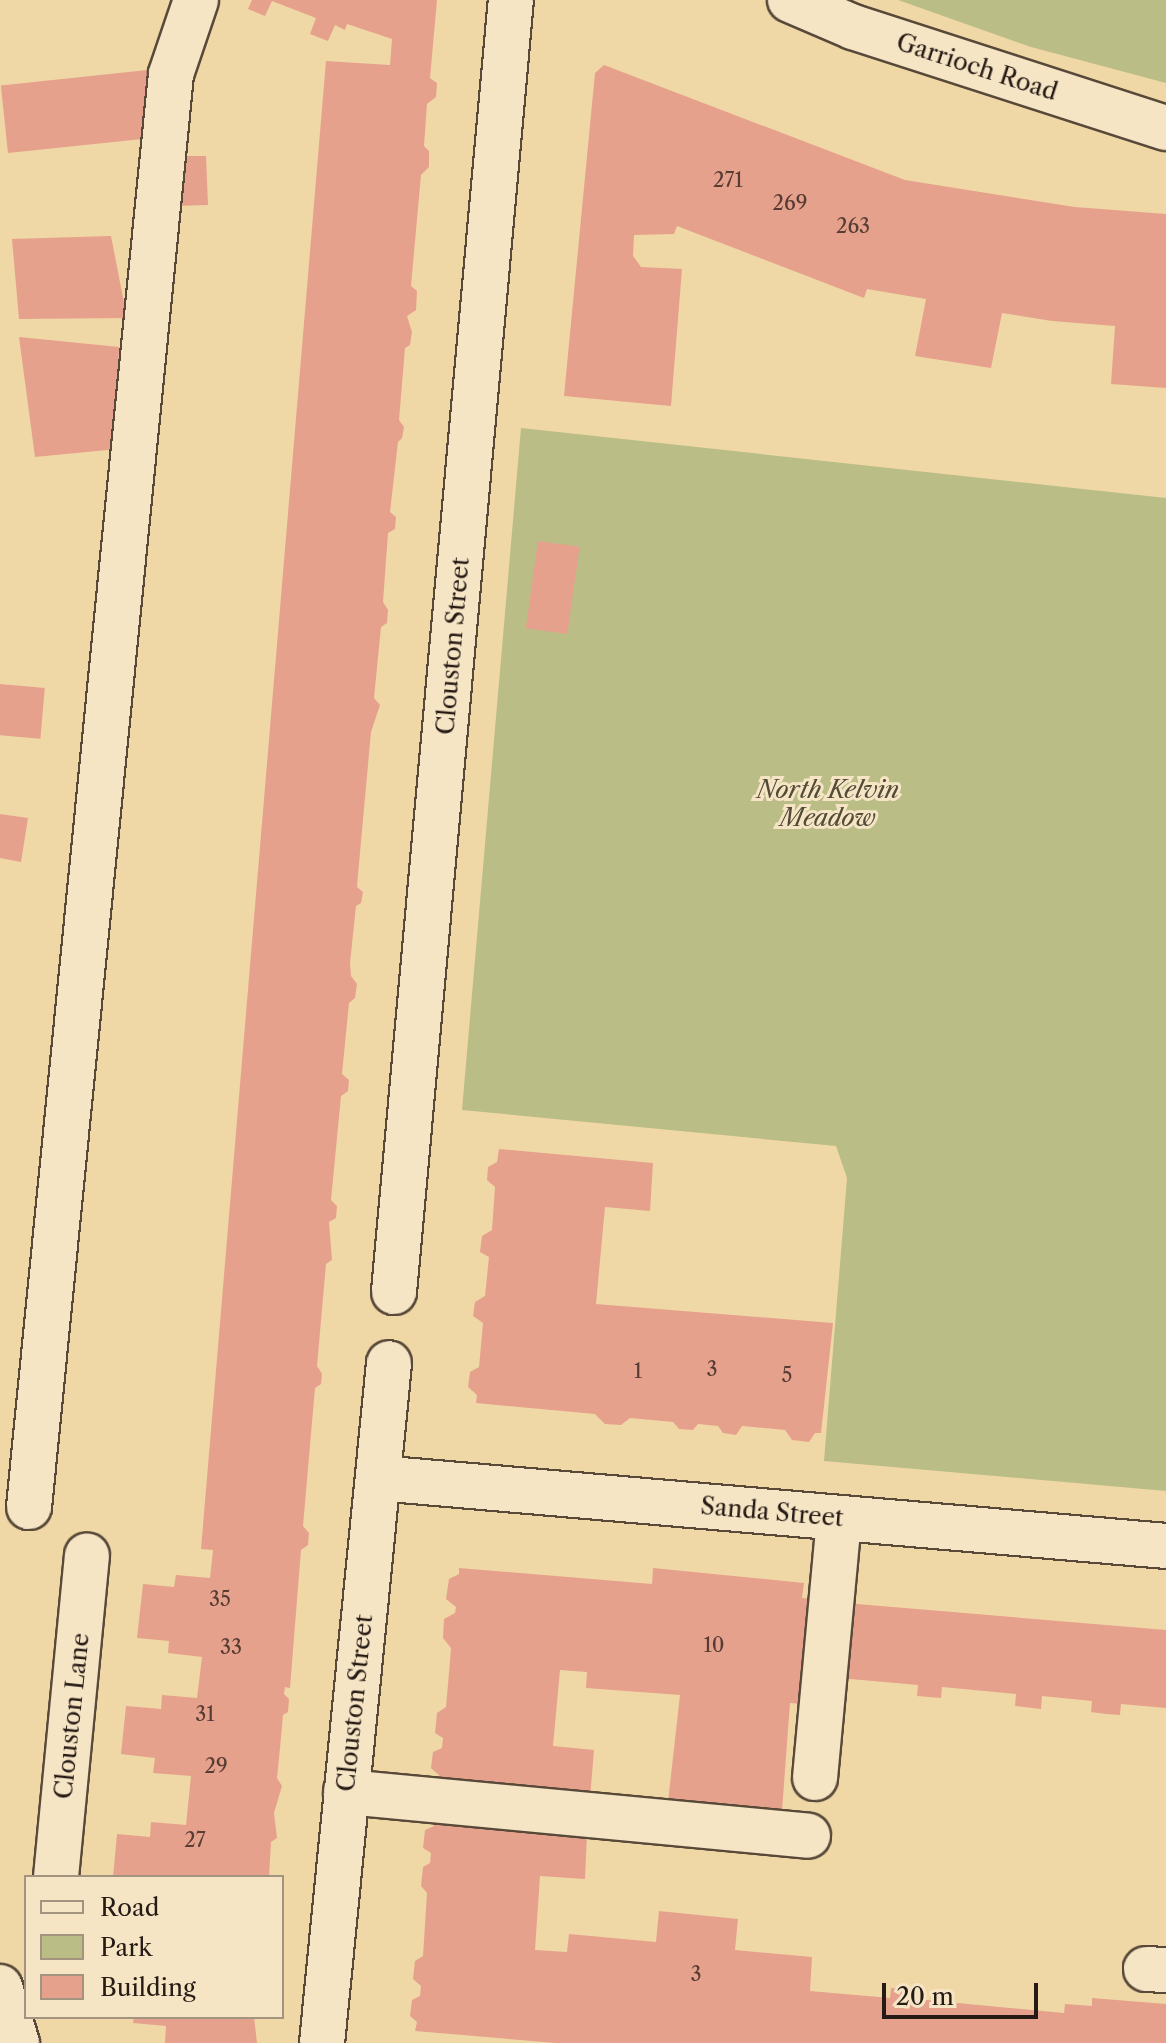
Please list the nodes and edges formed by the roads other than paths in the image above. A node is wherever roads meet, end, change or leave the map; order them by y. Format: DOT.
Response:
graph roads {
  1 [pos="196,0"];
  2 [pos="511,0"];
  3 [pos="790,0"];
  4 [pos="1166,128"];
  5 [pos="394,1292"];
  6 [pos="389,1363"];
  7 [pos="378,1478"];
  8 [pos="29,1507"];
  9 [pos="839,1518"];
  10 [pos="1166,1546"];
  11 [pos="87,1555"];
  12 [pos="815,1778"];
  13 [pos="346,1792"];
  14 [pos="808,1836"];
  15 [pos="56,1875"];
  16 [pos="0,1987"];
  17 [pos="42,2019"];
  18 [pos="17,2043"];
  19 [pos="40,2043"];
  20 [pos="322,2043"];
  1 -- 8 [label="street"];
  2 -- 5 [label="street, Clouston Street"];
  3 -- 4 [label="street, Garrioch Road"];
  6 -- 7 [label="street, Clouston Street"];
  7 -- 9 [label="street, Sanda Street"];
  7 -- 13 [label="street, Clouston Street"];
  9 -- 10 [label="street, Sanda Street"];
  9 -- 12 [label="street"];
  11 -- 15 [label="street, Clouston Lane"];
  13 -- 14 [label="street"];
  13 -- 20 [label="street, Clouston Street"];
  16 -- 18 [label="street"];
  17 -- 19 [label="street"];
}
